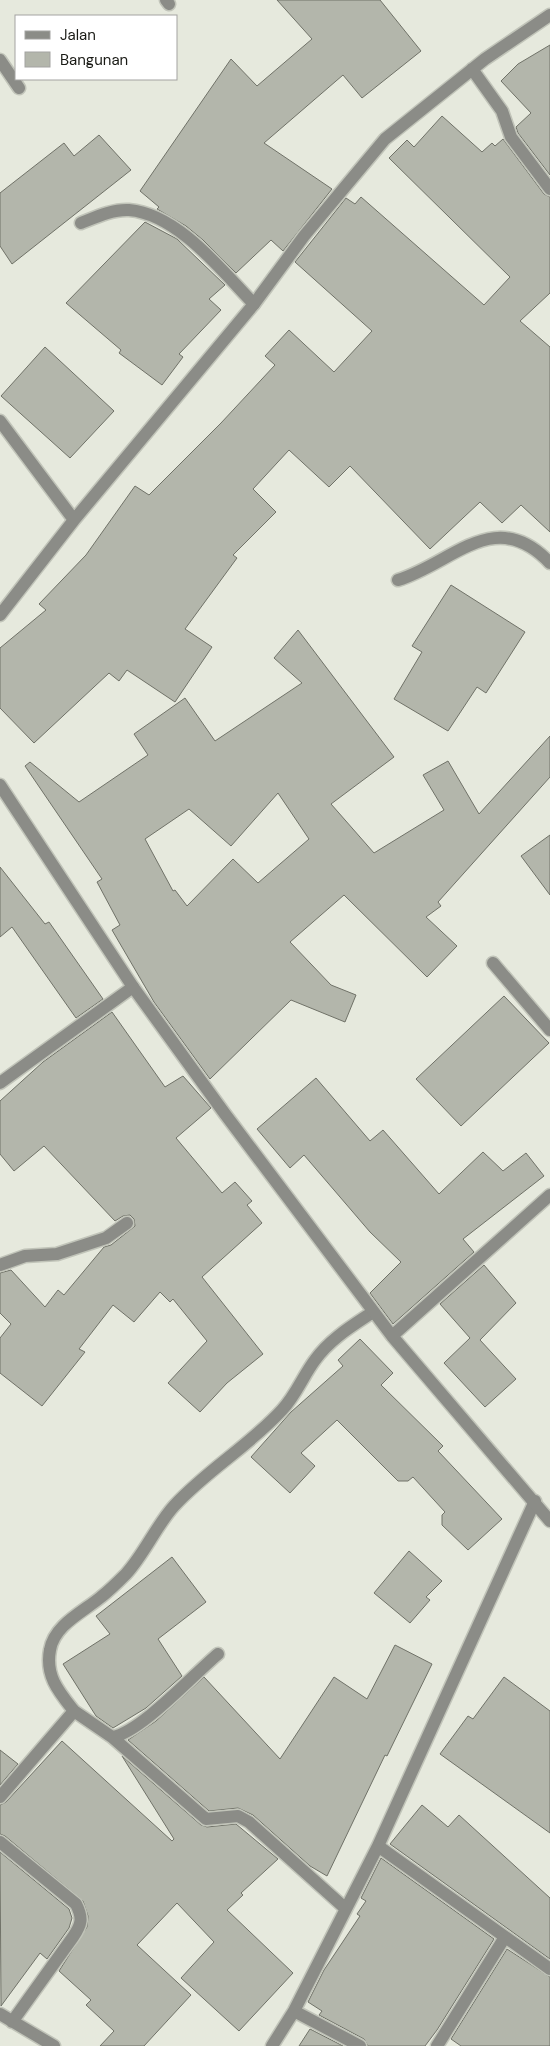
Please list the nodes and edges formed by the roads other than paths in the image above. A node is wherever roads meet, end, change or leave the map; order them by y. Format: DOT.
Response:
graph roads {
  1 [pos="550,15"];
  2 [pos="0,60"];
  3 [pos="472,69"];
  4 [pos="19,88"];
  5 [pos="550,189"];
  6 [pos="81,223"];
  7 [pos="254,304"];
  8 [pos="0,421"];
  9 [pos="74,520"];
  10 [pos="550,563"];
  11 [pos="398,580"];
  12 [pos="0,616"];
  13 [pos="0,785"];
  14 [pos="493,963"];
  15 [pos="133,987"];
  16 [pos="550,1030"];
  17 [pos="0,1083"];
  18 [pos="550,1195"];
  19 [pos="127,1223"];
  20 [pos="0,1266"];
  21 [pos="373,1312"];
  22 [pos="392,1336"];
  23 [pos="535,1502"];
  24 [pos="550,1521"];
  25 [pos="218,1654"];
  26 [pos="74,1711"];
  27 [pos="112,1737"];
  28 [pos="0,1797"];
  29 [pos="0,1842"];
  30 [pos="378,1846"];
  31 [pos="346,1909"];
  32 [pos="505,1937"];
  33 [pos="550,1969"];
  34 [pos="294,2011"];
  35 [pos="0,2014"];
  36 [pos="12,2022"];
  37 [pos="54,2046"];
  38 [pos="272,2046"];
  39 [pos="360,2046"];
  40 [pos="437,2046"];
  1 -- 3 [label="street"];
  2 -- 4 [label="street"];
  3 -- 5 [label="street"];
  3 -- 7 [label="street"];
  6 -- 7 [label="street"];
  7 -- 9 [label="street"];
  8 -- 9 [label="street"];
  9 -- 12 [label="street"];
  10 -- 11 [label="street"];
  13 -- 15 [label="street"];
  14 -- 16 [label="street"];
  15 -- 17 [label="street"];
  15 -- 21 [label="street"];
  18 -- 22 [label="street"];
  19 -- 20 [label="street"];
  21 -- 22 [label="street"];
  21 -- 26 [label="street"];
  22 -- 23 [label="street"];
  23 -- 24 [label="street"];
  23 -- 30 [label="street"];
  25 -- 27 [label="street"];
  26 -- 27 [label="street"];
  26 -- 28 [label="street"];
  27 -- 31 [label="street"];
  29 -- 36 [label="street"];
  30 -- 31 [label="street"];
  30 -- 32 [label="street"];
  31 -- 34 [label="street"];
  32 -- 33 [label="street"];
  32 -- 40 [label="street"];
  34 -- 38 [label="street"];
  34 -- 39 [label="street"];
  35 -- 36 [label="street"];
  36 -- 37 [label="street"];
}
